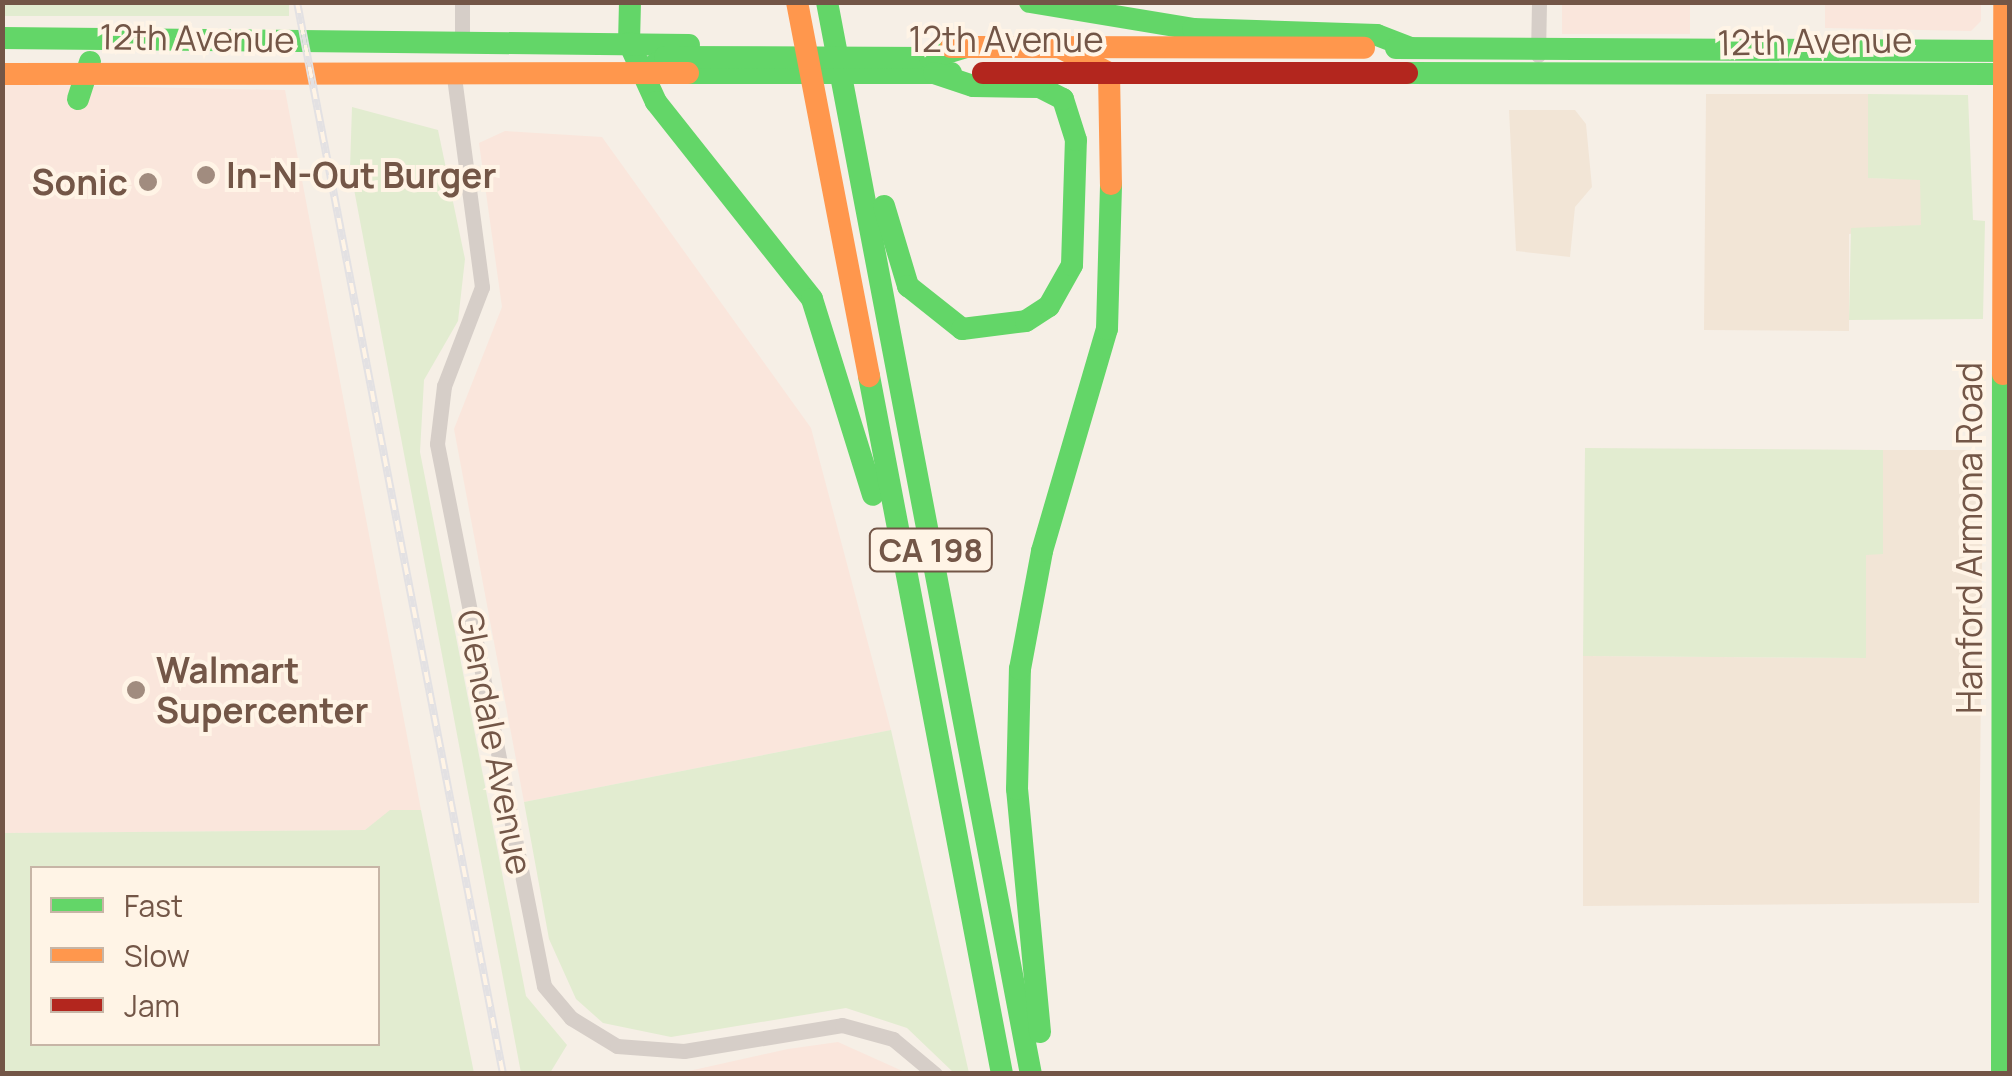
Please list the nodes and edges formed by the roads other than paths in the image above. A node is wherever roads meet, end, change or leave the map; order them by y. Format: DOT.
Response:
graph roads {
  1 [pos="462,2"];
  2 [pos="630,2"];
  3 [pos="797,2"];
  4 [pos="827,2"];
  5 [pos="1030,2"];
  6 [pos="1539,2"];
  7 [pos="2004,2"];
  8 [pos="831,26"];
  9 [pos="2,38"];
  10 [pos="462,41"];
  11 [pos="248,42"];
  12 [pos="629,42"];
  13 [pos="1061,48"];
  14 [pos="1411,48"];
  15 [pos="1538,48"];
  16 [pos="2007,50"];
  17 [pos="775,60"];
  18 [pos="871,60"];
  19 [pos="87,72"];
  20 [pos="934,73"];
  21 [pos="1109,73"];
  22 [pos="2,74"];
  23 [pos="642,74"];
  24 [pos="1538,74"];
  25 [pos="352,75"];
  26 [pos="2007,75"];
  27 [pos="454,77"];
  28 [pos="78,98"];
  29 [pos="2007,412"];
  30 [pos="954,829"];
  31 [pos="2006,909"];
  32 [pos="935,1074"];
  33 [pos="1002,1074"];
  34 [pos="1032,1074"];
  35 [pos="1044,1074"];
  36 [pos="2002,1074"];
  1 -- 10 [label="street"];
  2 -- 12 [label="main road"];
  3 -- 30 [label="main road, CA 198"];
  4 -- 8 [label="main road, CA 198"];
  5 -- 14 [label="main road"];
  6 -- 15 [label="street"];
  7 -- 16 [label="main road, Hanford Armona Road"];
  8 -- 20 [label="main road"];
  8 -- 34 [label="main road, CA 198"];
  9 -- 11 [label="main road, 12th Avenue"];
  10 -- 11 [label="main road, 12th Avenue"];
  10 -- 12 [label="main road, 12th Avenue"];
  10 -- 25 [label="main road"];
  11 -- 19 [label="main road"];
  12 -- 17 [label="main road, 12th Avenue"];
  12 -- 23 [label="main road"];
  13 -- 14 [label="main road, 12th Avenue"];
  13 -- 18 [label="main road, 12th Avenue"];
  13 -- 21 [label="main road"];
  14 -- 15 [label="main road, 12th Avenue"];
  15 -- 16 [label="main road, 12th Avenue"];
  15 -- 24 [label="street"];
  16 -- 26 [label="main road, Hanford Armona Road"];
  17 -- 18 [label="main road"];
  17 -- 23 [label="main road, 12th Avenue"];
  18 -- 20 [label="main road, 12th Avenue"];
  19 -- 22 [label="main road, 12th Avenue"];
  19 -- 25 [label="main road, 12th Avenue"];
  19 -- 28 [label="main road"];
  20 -- 21 [label="main road, 12th Avenue"];
  21 -- 24 [label="main road, 12th Avenue"];
  21 -- 35 [label="main road"];
  23 -- 27 [label="main road, 12th Avenue"];
  23 -- 30 [label="main road"];
  24 -- 26 [label="main road, 12th Avenue"];
  25 -- 27 [label="main road, 12th Avenue"];
  26 -- 29 [label="main road, Hanford Armona Road"];
  27 -- 32 [label="street, Glendale Avenue"];
  29 -- 31 [label="main road, Hanford Armona Road"];
  30 -- 33 [label="main road, CA 198"];
  31 -- 36 [label="main road, Hanford Armona Road"];
}
